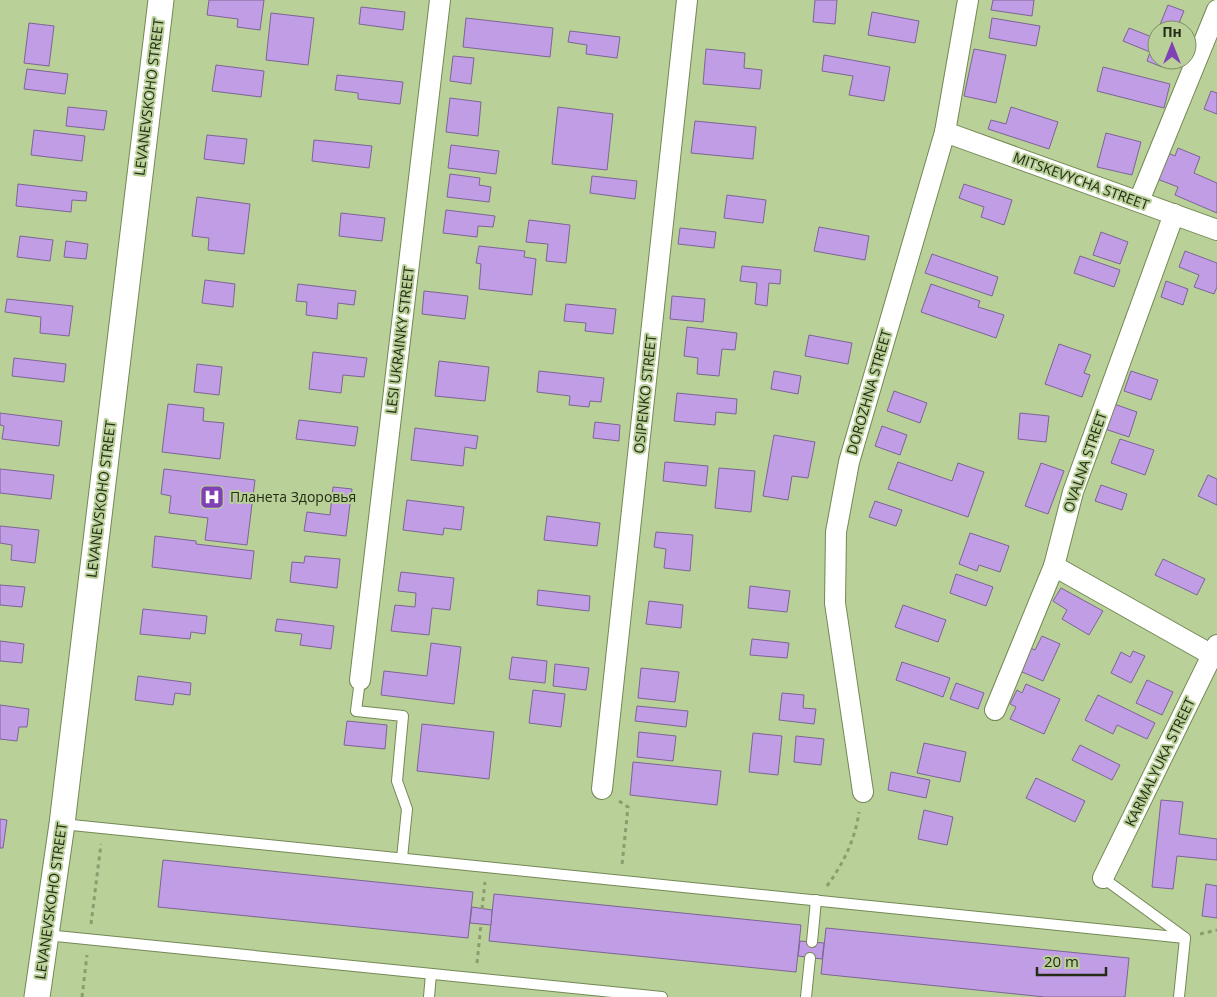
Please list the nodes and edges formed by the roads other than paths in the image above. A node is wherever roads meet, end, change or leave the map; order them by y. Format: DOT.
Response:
graph roads {
  1 [pos="161,0"];
  2 [pos="440,0"];
  3 [pos="687,0"];
  4 [pos="968,0"];
  5 [pos="1217,10"];
  6 [pos="946,132"];
  7 [pos="1139,201"];
  8 [pos="1174,214"];
  9 [pos="1217,230"];
  10 [pos="1054,566"];
  11 [pos="1214,650"];
  12 [pos="360,680"];
  13 [pos="995,710"];
  14 [pos="602,789"];
  15 [pos="863,792"];
  16 [pos="62,824"];
  17 [pos="402,858"];
  18 [pos="1103,878"];
  19 [pos="816,900"];
  20 [pos="46,935"];
  21 [pos="1185,938"];
  22 [pos="812,942"];
  23 [pos="810,958"];
  24 [pos="431,974"];
  25 [pos="37,997"];
  26 [pos="429,997"];
  27 [pos="662,997"];
  28 [pos="806,997"];
  29 [pos="1179,997"];
  1 -- 16 [label="street, LEVANEVSKOHO STREET"];
  2 -- 12 [label="street, LESI UKRAINKY STREET"];
  3 -- 14 [label="street, OSIPENKO STREET"];
  4 -- 6 [label="street, DOROZHNA STREET"];
  5 -- 7 [label="street"];
  6 -- 7 [label="street, MITSKEVYCHA STREET"];
  6 -- 15 [label="street, DOROZHNA STREET"];
  7 -- 8 [label="street, MITSKEVYCHA STREET"];
  8 -- 9 [label="street, MITSKEVYCHA STREET"];
  8 -- 10 [label="street, OVALNA STREET"];
  10 -- 11 [label="street"];
  10 -- 13 [label="street, OVALNA STREET"];
  11 -- 18 [label="street, KARMALYUKA STREET"];
  12 -- 17 [label="lane"];
  16 -- 17 [label="lane"];
  16 -- 20 [label="street, LEVANEVSKOHO STREET"];
  17 -- 19 [label="lane"];
  18 -- 21 [label="lane"];
  19 -- 21 [label="lane"];
  19 -- 22 [label="lane"];
  20 -- 24 [label="lane"];
  20 -- 25 [label="street, LEVANEVSKOHO STREET"];
  21 -- 29 [label="lane"];
  23 -- 28 [label="lane"];
  24 -- 26 [label="lane"];
  24 -- 27 [label="lane"];
}
